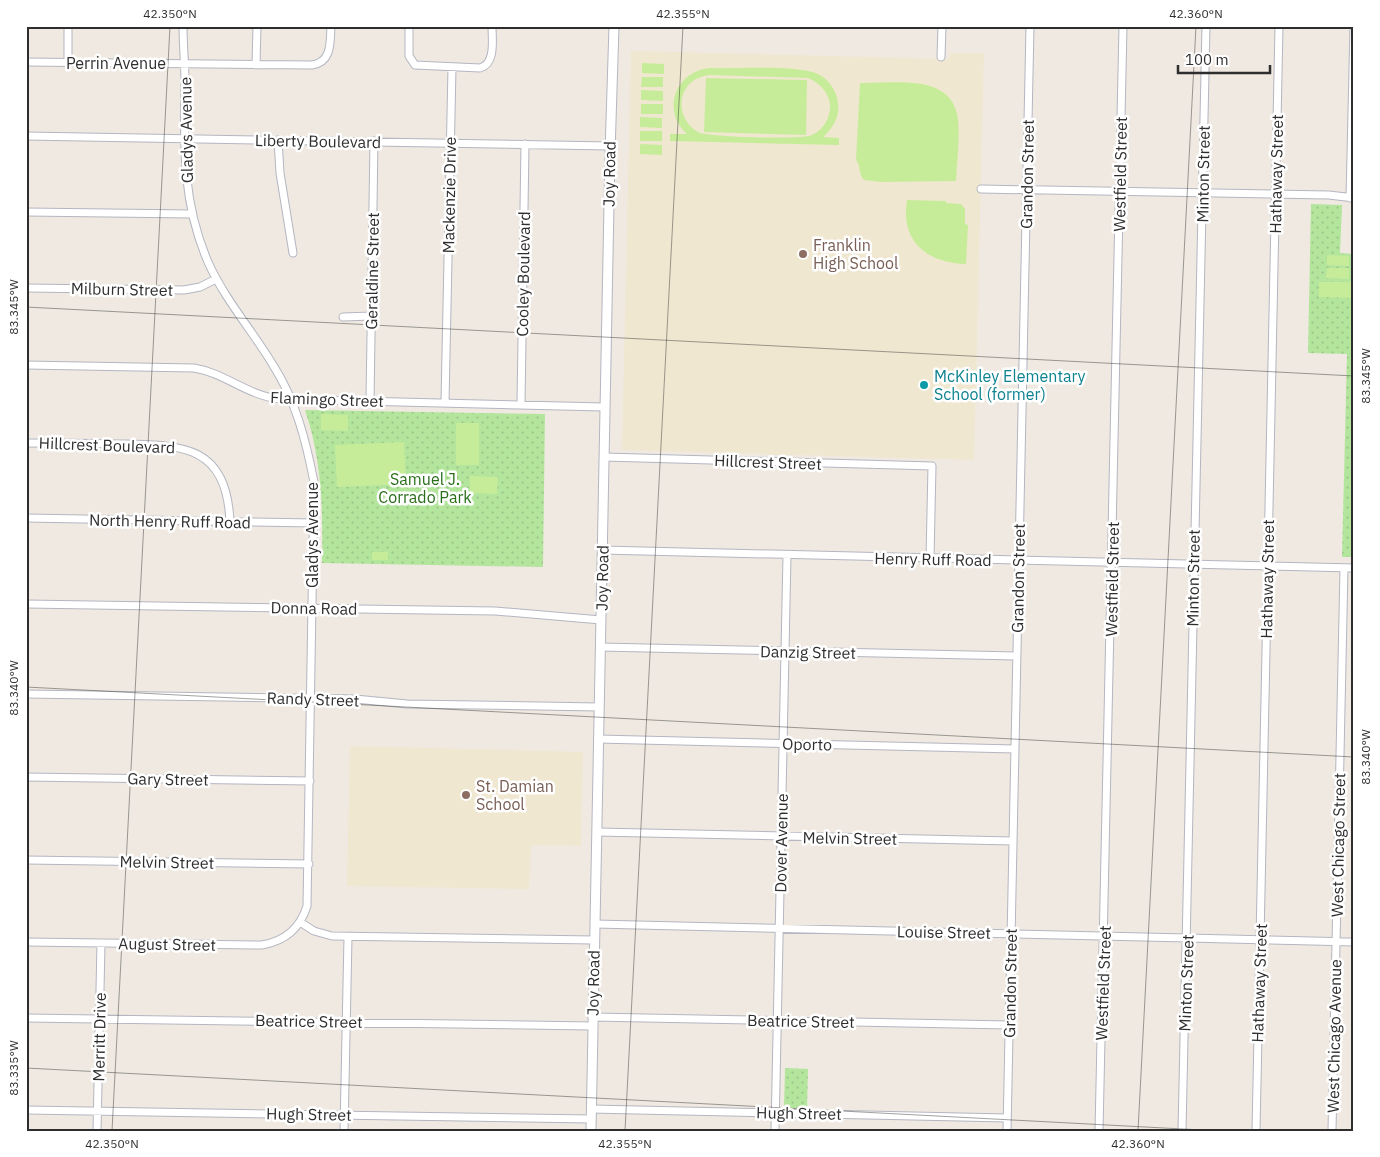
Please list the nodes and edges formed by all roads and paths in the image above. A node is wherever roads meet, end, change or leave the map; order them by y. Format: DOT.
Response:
graph roads {
  1 [pos="68,26"];
  2 [pos="183,26"];
  3 [pos="257,26"];
  4 [pos="330,26"];
  5 [pos="409,26"];
  6 [pos="492,26"];
  7 [pos="614,26"];
  8 [pos="942,26"];
  9 [pos="1030,26"];
  10 [pos="1123,26"];
  11 [pos="1206,26"];
  12 [pos="1279,26"];
  13 [pos="1354,26"];
  14 [pos="941,57"];
  15 [pos="26,62"];
  16 [pos="68,63"];
  17 [pos="184,63"];
  18 [pos="256,65"];
  19 [pos="452,67"];
  20 [pos="26,136"];
  21 [pos="184,139"];
  22 [pos="278,140"];
  23 [pos="374,142"];
  24 [pos="450,143"];
  25 [pos="525,144"];
  26 [pos="610,146"];
  27 [pos="981,189"];
  28 [pos="1027,190"];
  29 [pos="1120,192"];
  30 [pos="1203,193"];
  31 [pos="1276,194"];
  32 [pos="1352,198"];
  33 [pos="26,212"];
  34 [pos="192,214"];
  35 [pos="293,253"];
  36 [pos="216,279"];
  37 [pos="26,288"];
  38 [pos="343,316"];
  39 [pos="371,316"];
  40 [pos="26,365"];
  41 [pos="291,400"];
  42 [pos="370,401"];
  43 [pos="445,402"];
  44 [pos="521,404"];
  45 [pos="604,407"];
  46 [pos="26,442"];
  47 [pos="604,457"];
  48 [pos="26,518"];
  49 [pos="230,522"];
  50 [pos="314,524"];
  51 [pos="602,550"];
  52 [pos="787,555"];
  53 [pos="930,559"];
  54 [pos="1018,561"];
  55 [pos="1112,563"];
  56 [pos="1193,564"];
  57 [pos="1266,566"];
  58 [pos="1344,568"];
  59 [pos="1354,568"];
  60 [pos="26,604"];
  61 [pos="312,608"];
  62 [pos="601,620"];
  63 [pos="600,647"];
  64 [pos="785,651"];
  65 [pos="1016,656"];
  66 [pos="26,694"];
  67 [pos="311,698"];
  68 [pos="599,708"];
  69 [pos="598,739"];
  70 [pos="783,744"];
  71 [pos="1015,749"];
  72 [pos="26,778"];
  73 [pos="310,781"];
  74 [pos="597,832"];
  75 [pos="781,836"];
  76 [pos="1013,841"];
  77 [pos="26,860"];
  78 [pos="309,864"];
  79 [pos="300,922"];
  80 [pos="595,924"];
  81 [pos="779,928"];
  82 [pos="1011,934"];
  83 [pos="1104,936"];
  84 [pos="348,937"];
  85 [pos="1188,939"];
  86 [pos="594,940"];
  87 [pos="1260,940"];
  88 [pos="1336,941"];
  89 [pos="26,942"];
  90 [pos="1354,942"];
  91 [pos="101,943"];
  92 [pos="26,1018"];
  93 [pos="99,1019"];
  94 [pos="778,1020"];
  95 [pos="592,1021"];
  96 [pos="346,1022"];
  97 [pos="1009,1025"];
  98 [pos="26,1110"];
  99 [pos="97,1111"];
  100 [pos="776,1112"];
  101 [pos="344,1114"];
  102 [pos="591,1114"];
  103 [pos="1007,1118"];
  104 [pos="96,1131"];
  105 [pos="344,1131"];
  106 [pos="590,1131"];
  107 [pos="776,1131"];
  108 [pos="1007,1131"];
  109 [pos="1099,1131"];
  110 [pos="1182,1131"];
  111 [pos="1256,1131"];
  112 [pos="1332,1131"];
  1 -- 16 [label="street"];
  2 -- 17 [label="street, Gladys Avenue"];
  3 -- 18 [label="street"];
  4 -- 18 [label="street, Perrin Avenue"];
  5 -- 19 [label="street"];
  6 -- 19 [label="street"];
  7 -- 26 [label="street, Joy Road"];
  8 -- 14 [label="street"];
  9 -- 28 [label="street, Grandon Street"];
  10 -- 29 [label="street, Westfield Street"];
  11 -- 30 [label="street, Minton Street"];
  12 -- 31 [label="street, Hathaway Street"];
  13 -- 32 [label="street"];
  15 -- 16 [label="street, Perrin Avenue"];
  16 -- 17 [label="street, Perrin Avenue"];
  17 -- 18 [label="street, Perrin Avenue"];
  17 -- 21 [label="street, Gladys Avenue"];
  19 -- 24 [label="street, Mackenzie Drive"];
  20 -- 21 [label="street, Liberty Boulevard"];
  21 -- 22 [label="street, Liberty Boulevard"];
  21 -- 34 [label="street, Gladys Avenue"];
  22 -- 23 [label="street, Liberty Boulevard"];
  22 -- 35 [label="street"];
  23 -- 24 [label="street, Liberty Boulevard"];
  23 -- 39 [label="street, Geraldine Street"];
  24 -- 25 [label="street, Liberty Boulevard"];
  24 -- 43 [label="street, Mackenzie Drive"];
  25 -- 26 [label="street, Liberty Boulevard"];
  25 -- 44 [label="street, Cooley Boulevard"];
  26 -- 45 [label="street, Joy Road"];
  27 -- 28 [label="street"];
  28 -- 29 [label="street"];
  28 -- 54 [label="street, Grandon Street"];
  29 -- 30 [label="street"];
  29 -- 55 [label="street, Westfield Street"];
  30 -- 31 [label="street"];
  30 -- 56 [label="street, Minton Street"];
  31 -- 32 [label="street"];
  31 -- 57 [label="street, Hathaway Street"];
  33 -- 34 [label="street"];
  34 -- 36 [label="street, Gladys Avenue"];
  36 -- 37 [label="street, Milburn Street"];
  36 -- 41 [label="street, Gladys Avenue"];
  38 -- 39 [label="street"];
  39 -- 42 [label="street, Geraldine Street"];
  40 -- 41 [label="street, Flamingo Street"];
  41 -- 42 [label="street, Flamingo Street"];
  41 -- 50 [label="street, Gladys Avenue"];
  42 -- 43 [label="street, Flamingo Street"];
  43 -- 44 [label="street, Flamingo Street"];
  44 -- 45 [label="street, Flamingo Street"];
  45 -- 47 [label="street, Joy Road"];
  46 -- 49 [label="street, Hillcrest Boulevard"];
  47 -- 51 [label="street, Joy Road"];
  47 -- 53 [label="street, Hillcrest Street"];
  48 -- 49 [label="street, North Henry Ruff Road"];
  49 -- 50 [label="street, North Henry Ruff Road"];
  50 -- 61 [label="street, Gladys Avenue"];
  51 -- 52 [label="street, Henry Ruff Road"];
  51 -- 62 [label="street, Joy Road"];
  52 -- 53 [label="street, Henry Ruff Road"];
  52 -- 64 [label="street, Dover Avenue"];
  53 -- 54 [label="street, Henry Ruff Road"];
  54 -- 55 [label="street, Henry Ruff Road"];
  54 -- 65 [label="street, Grandon Street"];
  55 -- 56 [label="street, Henry Ruff Road"];
  55 -- 83 [label="street, Westfield Street"];
  56 -- 57 [label="street, Henry Ruff Road"];
  56 -- 85 [label="street, Minton Street"];
  57 -- 58 [label="street, Henry Ruff Road"];
  57 -- 87 [label="street, Hathaway Street"];
  58 -- 59 [label="street, Henry Ruff Road"];
  58 -- 88 [label="street, West Chicago Street"];
  60 -- 61 [label="street, Donna Road"];
  61 -- 62 [label="street, Donna Road"];
  61 -- 67 [label="street, Gladys Avenue"];
  62 -- 63 [label="street, Joy Road"];
  63 -- 64 [label="street, Danzig Street"];
  63 -- 68 [label="street, Joy Road"];
  64 -- 65 [label="street, Danzig Street"];
  64 -- 70 [label="street, Dover Avenue"];
  65 -- 71 [label="street, Grandon Street"];
  66 -- 67 [label="street, Randy Street"];
  67 -- 68 [label="street, Randy Street"];
  67 -- 73 [label="street, Gladys Avenue"];
  68 -- 69 [label="street, Joy Road"];
  69 -- 70 [label="street, Oporto"];
  69 -- 74 [label="street, Joy Road"];
  70 -- 71 [label="street, Oporto"];
  70 -- 75 [label="street, Dover Avenue"];
  71 -- 76 [label="street, Grandon Street"];
  72 -- 73 [label="street, Gary Street"];
  73 -- 78 [label="street, Gladys Avenue"];
  74 -- 75 [label="street, Melvin Street"];
  74 -- 80 [label="street, Joy Road"];
  75 -- 76 [label="street, Melvin Street"];
  75 -- 81 [label="street, Dover Avenue"];
  76 -- 82 [label="street, Grandon Street"];
  77 -- 78 [label="street, Melvin Street"];
  78 -- 79 [label="street, Gladys Avenue"];
  79 -- 84 [label="street"];
  79 -- 91 [label="street, August Street"];
  80 -- 81 [label="street, Louise Street"];
  80 -- 86 [label="street, Joy Road"];
  81 -- 82 [label="street, Louise Street"];
  81 -- 94 [label="street, Dover Avenue"];
  82 -- 83 [label="street, Louise Street"];
  82 -- 97 [label="street, Grandon Street"];
  83 -- 85 [label="street, Louise Street"];
  83 -- 109 [label="street, Westfield Street"];
  84 -- 86 [label="street"];
  84 -- 96 [label="street"];
  85 -- 87 [label="street, Louise Street"];
  85 -- 110 [label="street, Minton Street"];
  86 -- 95 [label="street, Joy Road"];
  87 -- 88 [label="street, Louise Street"];
  87 -- 111 [label="street, Hathaway Street"];
  88 -- 90 [label="street, Louise Street"];
  88 -- 112 [label="street, West Chicago Avenue"];
  89 -- 91 [label="street, August Street"];
  91 -- 93 [label="street, Merritt Drive"];
  92 -- 93 [label="street, Beatrice Street"];
  93 -- 96 [label="street, Beatrice Street"];
  93 -- 99 [label="street, Merritt Drive"];
  94 -- 95 [label="street, Beatrice Street"];
  94 -- 97 [label="street, Beatrice Street"];
  94 -- 100 [label="street, Dover Avenue"];
  95 -- 96 [label="street, Beatrice Street"];
  95 -- 102 [label="street, Joy Road"];
  96 -- 101 [label="street"];
  97 -- 103 [label="street, Grandon Street"];
  98 -- 99 [label="street, Hugh Street"];
  99 -- 101 [label="street, Hugh Street"];
  99 -- 104 [label="street, Merritt Drive"];
  100 -- 102 [label="street, Hugh Street"];
  100 -- 103 [label="street, Hugh Street"];
  100 -- 107 [label="street, Dover Avenue"];
  101 -- 102 [label="street, Hugh Street"];
  101 -- 105 [label="street"];
  102 -- 106 [label="street, Joy Road"];
  103 -- 108 [label="street, Grandon Street"];
}
